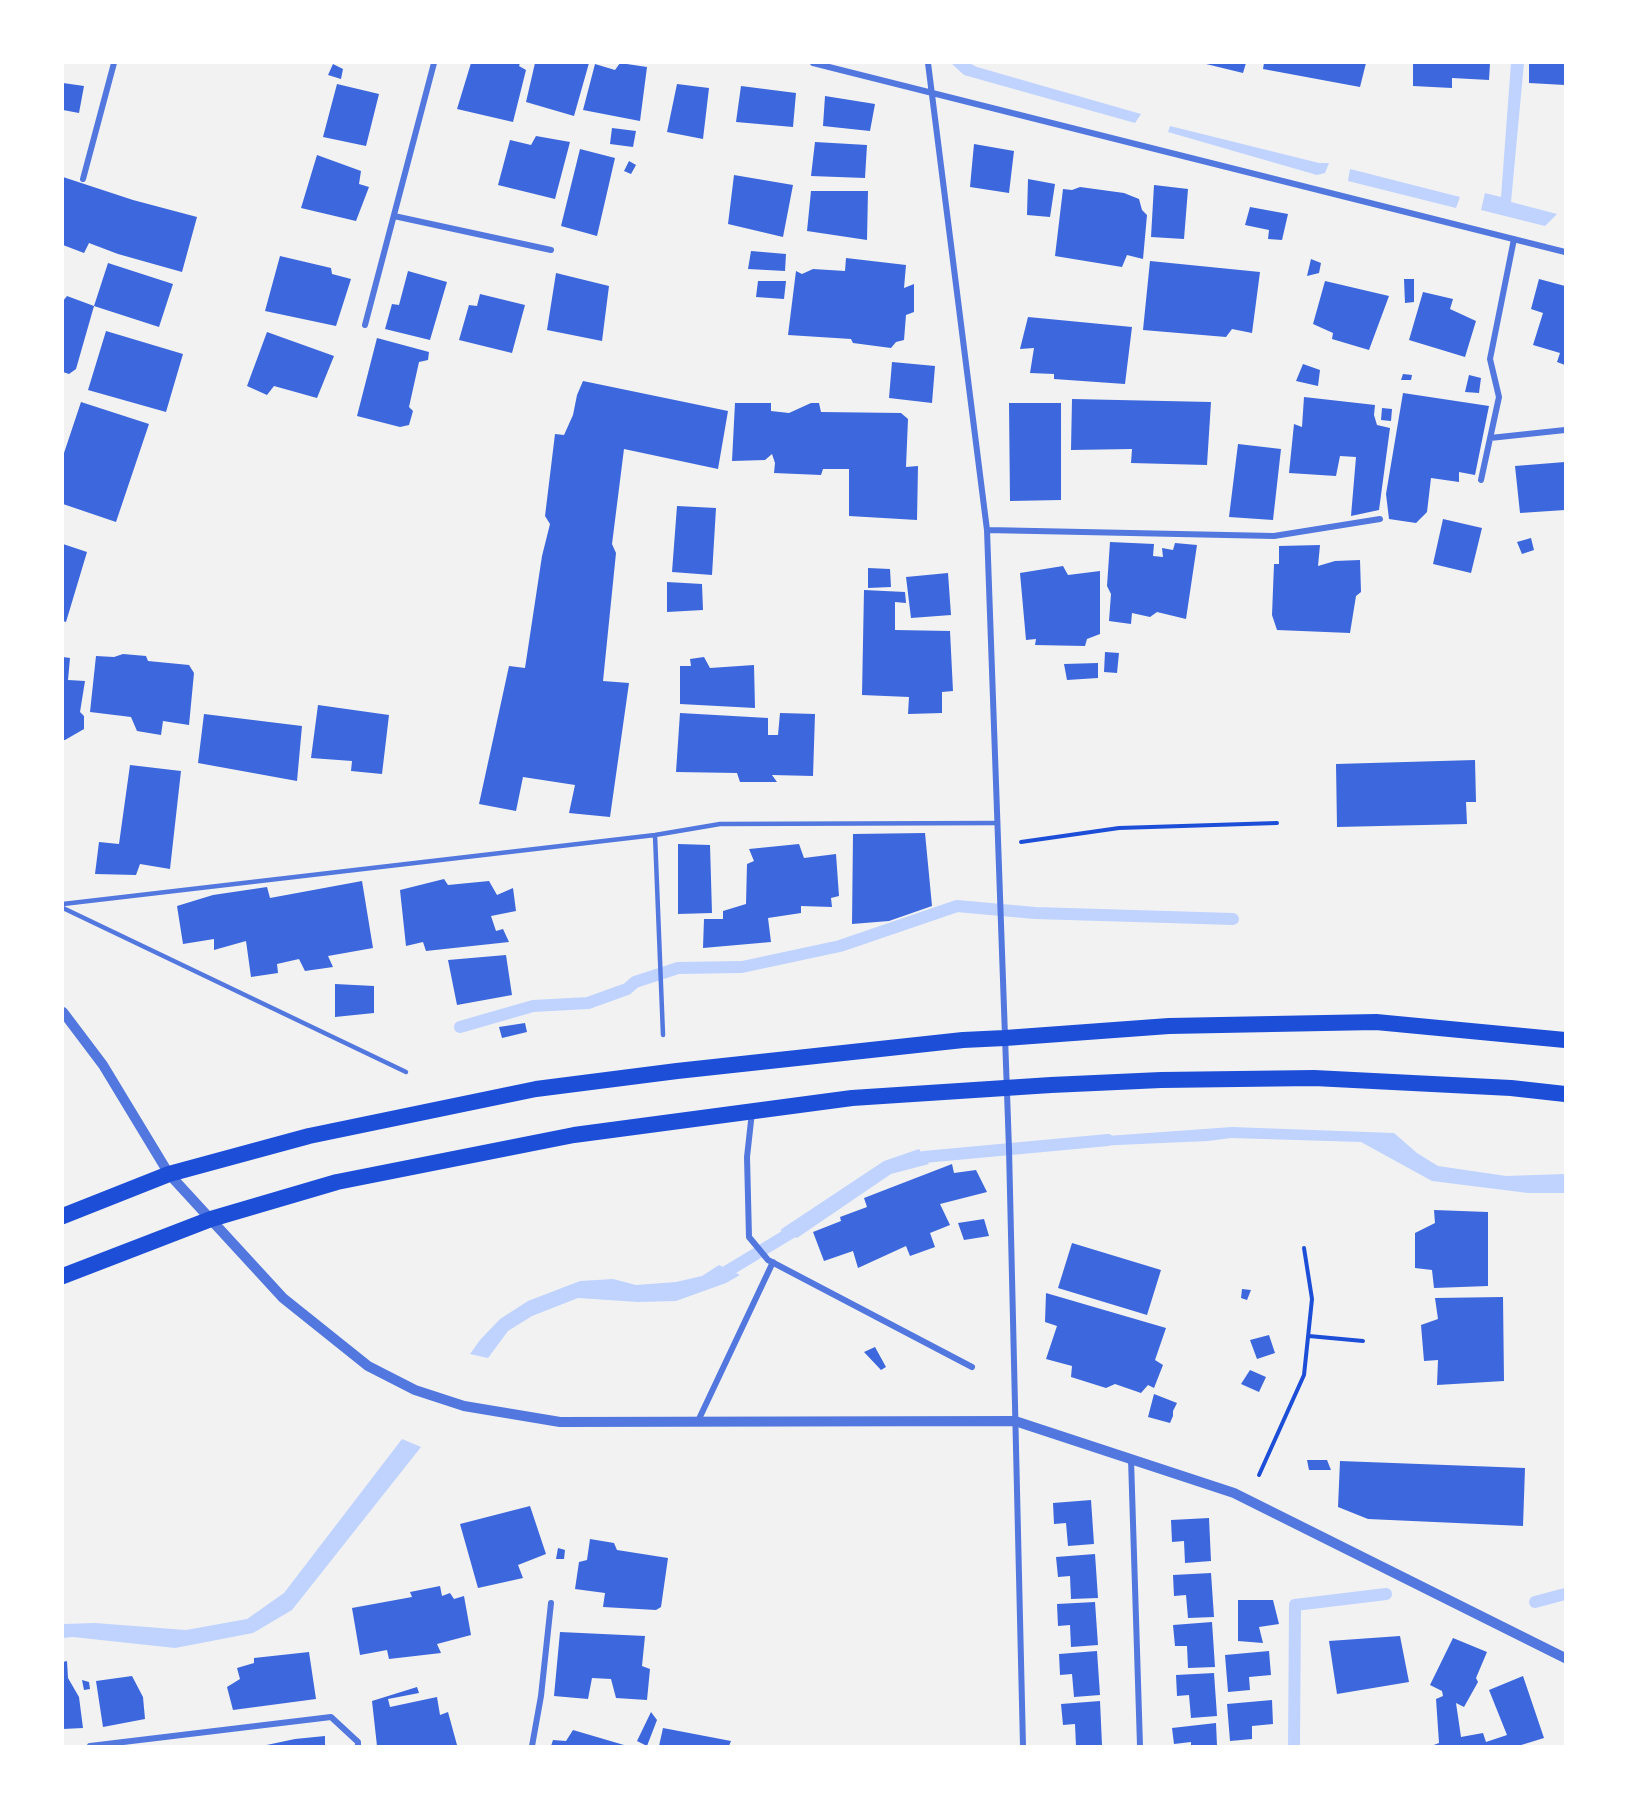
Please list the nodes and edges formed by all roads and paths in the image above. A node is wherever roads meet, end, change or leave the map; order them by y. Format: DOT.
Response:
graph roads {
  1 [pos="114,63"];
  2 [pos="434,63"];
  3 [pos="813,63"];
  4 [pos="928,63"];
  5 [pos="932,94"];
  6 [pos="83,179"];
  7 [pos="394,216"];
  8 [pos="1514,239"];
  9 [pos="552,250"];
  10 [pos="1565,252"];
  11 [pos="365,324"];
  12 [pos="1565,430"];
  13 [pos="1490,438"];
  14 [pos="1481,480"];
  15 [pos="1380,519"];
  16 [pos="987,530"];
  17 [pos="998,823"];
  18 [pos="1277,823"];
  19 [pos="655,835"];
  20 [pos="999,845"];
  21 [pos="63,906"];
  22 [pos="63,1012"];
  23 [pos="663,1035"];
  24 [pos="1005,1038"];
  25 [pos="1565,1040"];
  26 [pos="406,1072"];
  27 [pos="1006,1089"];
  28 [pos="1565,1094"];
  29 [pos="752,1112"];
  30 [pos="169,1173"];
  31 [pos="63,1216"];
  32 [pos="212,1219"];
  33 [pos="1304,1248"];
  34 [pos="772,1262"];
  35 [pos="63,1276"];
  36 [pos="1309,1336"];
  37 [pos="1364,1341"];
  38 [pos="972,1367"];
  39 [pos="1016,1420"];
  40 [pos="698,1422"];
  41 [pos="1131,1459"];
  42 [pos="1248,1500"];
  43 [pos="551,1603"];
  44 [pos="1565,1658"];
  45 [pos="90,1746"];
  46 [pos="358,1746"];
  47 [pos="532,1746"];
  48 [pos="1023,1746"];
  49 [pos="1140,1746"];
  1 -- 6 [label="street"];
  2 -- 7 [label="street"];
  3 -- 5 [label="street"];
  4 -- 5 [label="street"];
  5 -- 8 [label="street"];
  5 -- 16 [label="street"];
  7 -- 9 [label="street"];
  7 -- 11 [label="street"];
  8 -- 10 [label="street"];
  8 -- 13 [label="street"];
  12 -- 13 [label="street"];
  13 -- 14 [label="street"];
  15 -- 16 [label="street"];
  16 -- 17 [label="street"];
  17 -- 19 [label="lane"];
  17 -- 20 [label="street"];
  18 -- 20 [label="path"];
  19 -- 21 [label="lane"];
  19 -- 23 [label="lane"];
  20 -- 24 [label="street"];
  21 -- 26 [label="lane"];
  22 -- 30 [label="street"];
  24 -- 25 [label="highway"];
  24 -- 27 [label="street"];
  24 -- 30 [label="highway"];
  27 -- 28 [label="highway"];
  27 -- 29 [label="highway"];
  27 -- 39 [label="street"];
  29 -- 32 [label="highway"];
  29 -- 34 [label="street"];
  30 -- 31 [label="highway"];
  30 -- 32 [label="street"];
  32 -- 35 [label="highway"];
  32 -- 40 [label="street"];
  33 -- 36 [label="path"];
  34 -- 38 [label="street"];
  34 -- 40 [label="street"];
  36 -- 37 [label="path"];
  36 -- 42 [label="path"];
  39 -- 40 [label="street"];
  39 -- 41 [label="street"];
  39 -- 48 [label="street"];
  41 -- 42 [label="street"];
  41 -- 49 [label="street"];
  42 -- 44 [label="street"];
  43 -- 47 [label="street"];
  45 -- 46 [label="street"];
}
